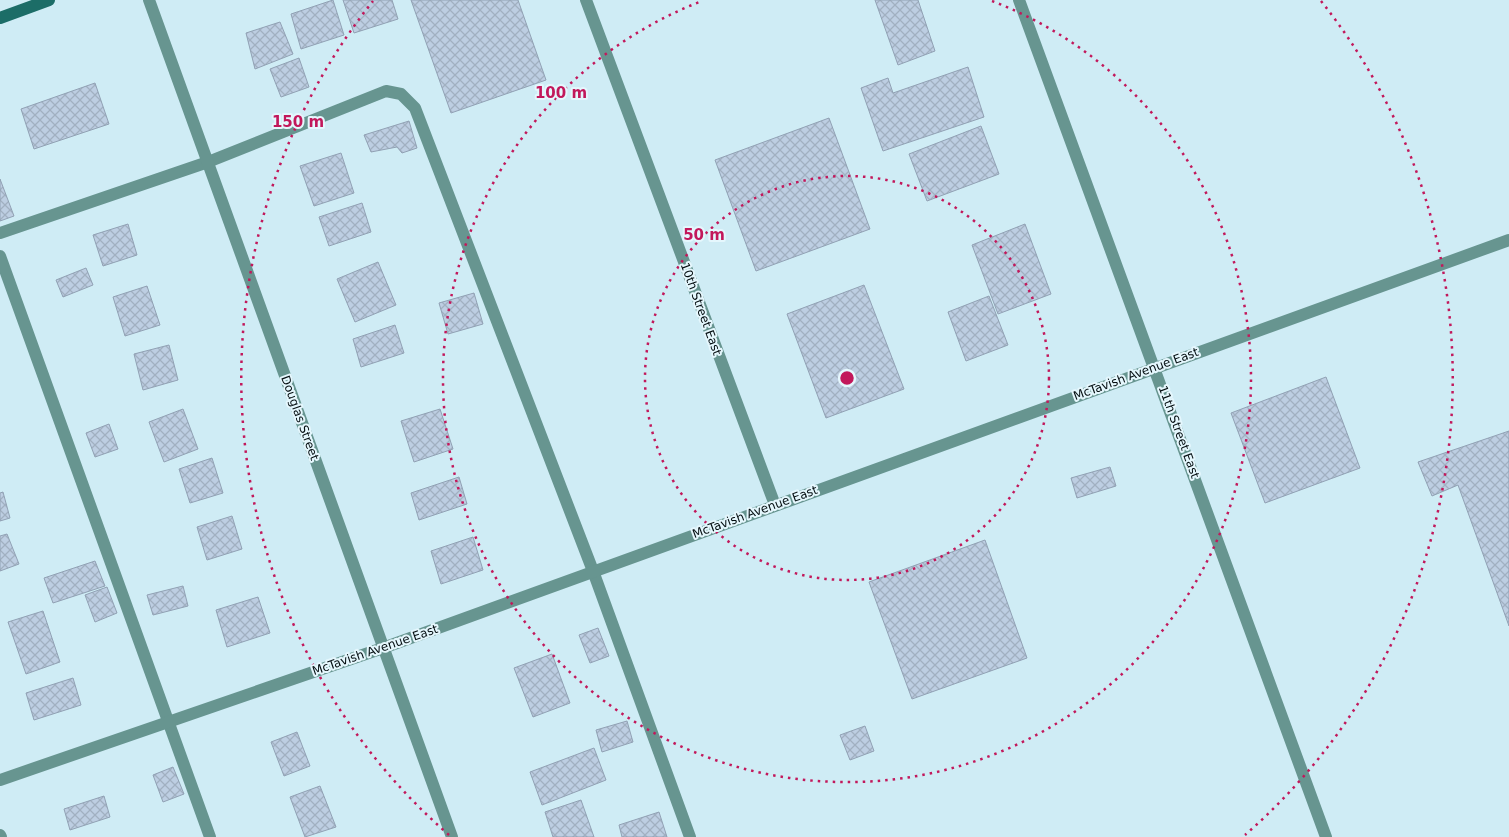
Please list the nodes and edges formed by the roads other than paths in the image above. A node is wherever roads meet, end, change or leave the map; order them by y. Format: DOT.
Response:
graph roads {
  1 [pos="50,0"];
  2 [pos="149,0"];
  3 [pos="586,0"];
  4 [pos="1019,0"];
  5 [pos="0,18"];
  6 [pos="208,162"];
  7 [pos="0,233"];
  8 [pos="1509,240"];
  9 [pos="0,256"];
  10 [pos="1155,367"];
  11 [pos="775,505"];
  12 [pos="593,571"];
  13 [pos="383,648"];
  14 [pos="168,722"];
  15 [pos="0,780"];
  16 [pos="210,837"];
  17 [pos="452,837"];
  18 [pos="690,837"];
  19 [pos="1326,837"];
  1 -- 5 [label="main road"];
  2 -- 6 [label="street, Douglas Street"];
  3 -- 11 [label="street, 10th Street East"];
  4 -- 10 [label="street, 11th Street East"];
  6 -- 7 [label="street"];
  6 -- 12 [label="street"];
  6 -- 13 [label="street, Douglas Street"];
  8 -- 10 [label="street, McTavish Avenue East"];
  9 -- 14 [label="street"];
  10 -- 11 [label="street, McTavish Avenue East"];
  10 -- 19 [label="street, 11th Street East"];
  11 -- 12 [label="street, McTavish Avenue East"];
  12 -- 13 [label="street, McTavish Avenue East"];
  12 -- 18 [label="street"];
  13 -- 14 [label="street, McTavish Avenue East"];
  13 -- 17 [label="street, Douglas Street"];
  14 -- 15 [label="street, McTavish Avenue East"];
  14 -- 16 [label="street"];
}
